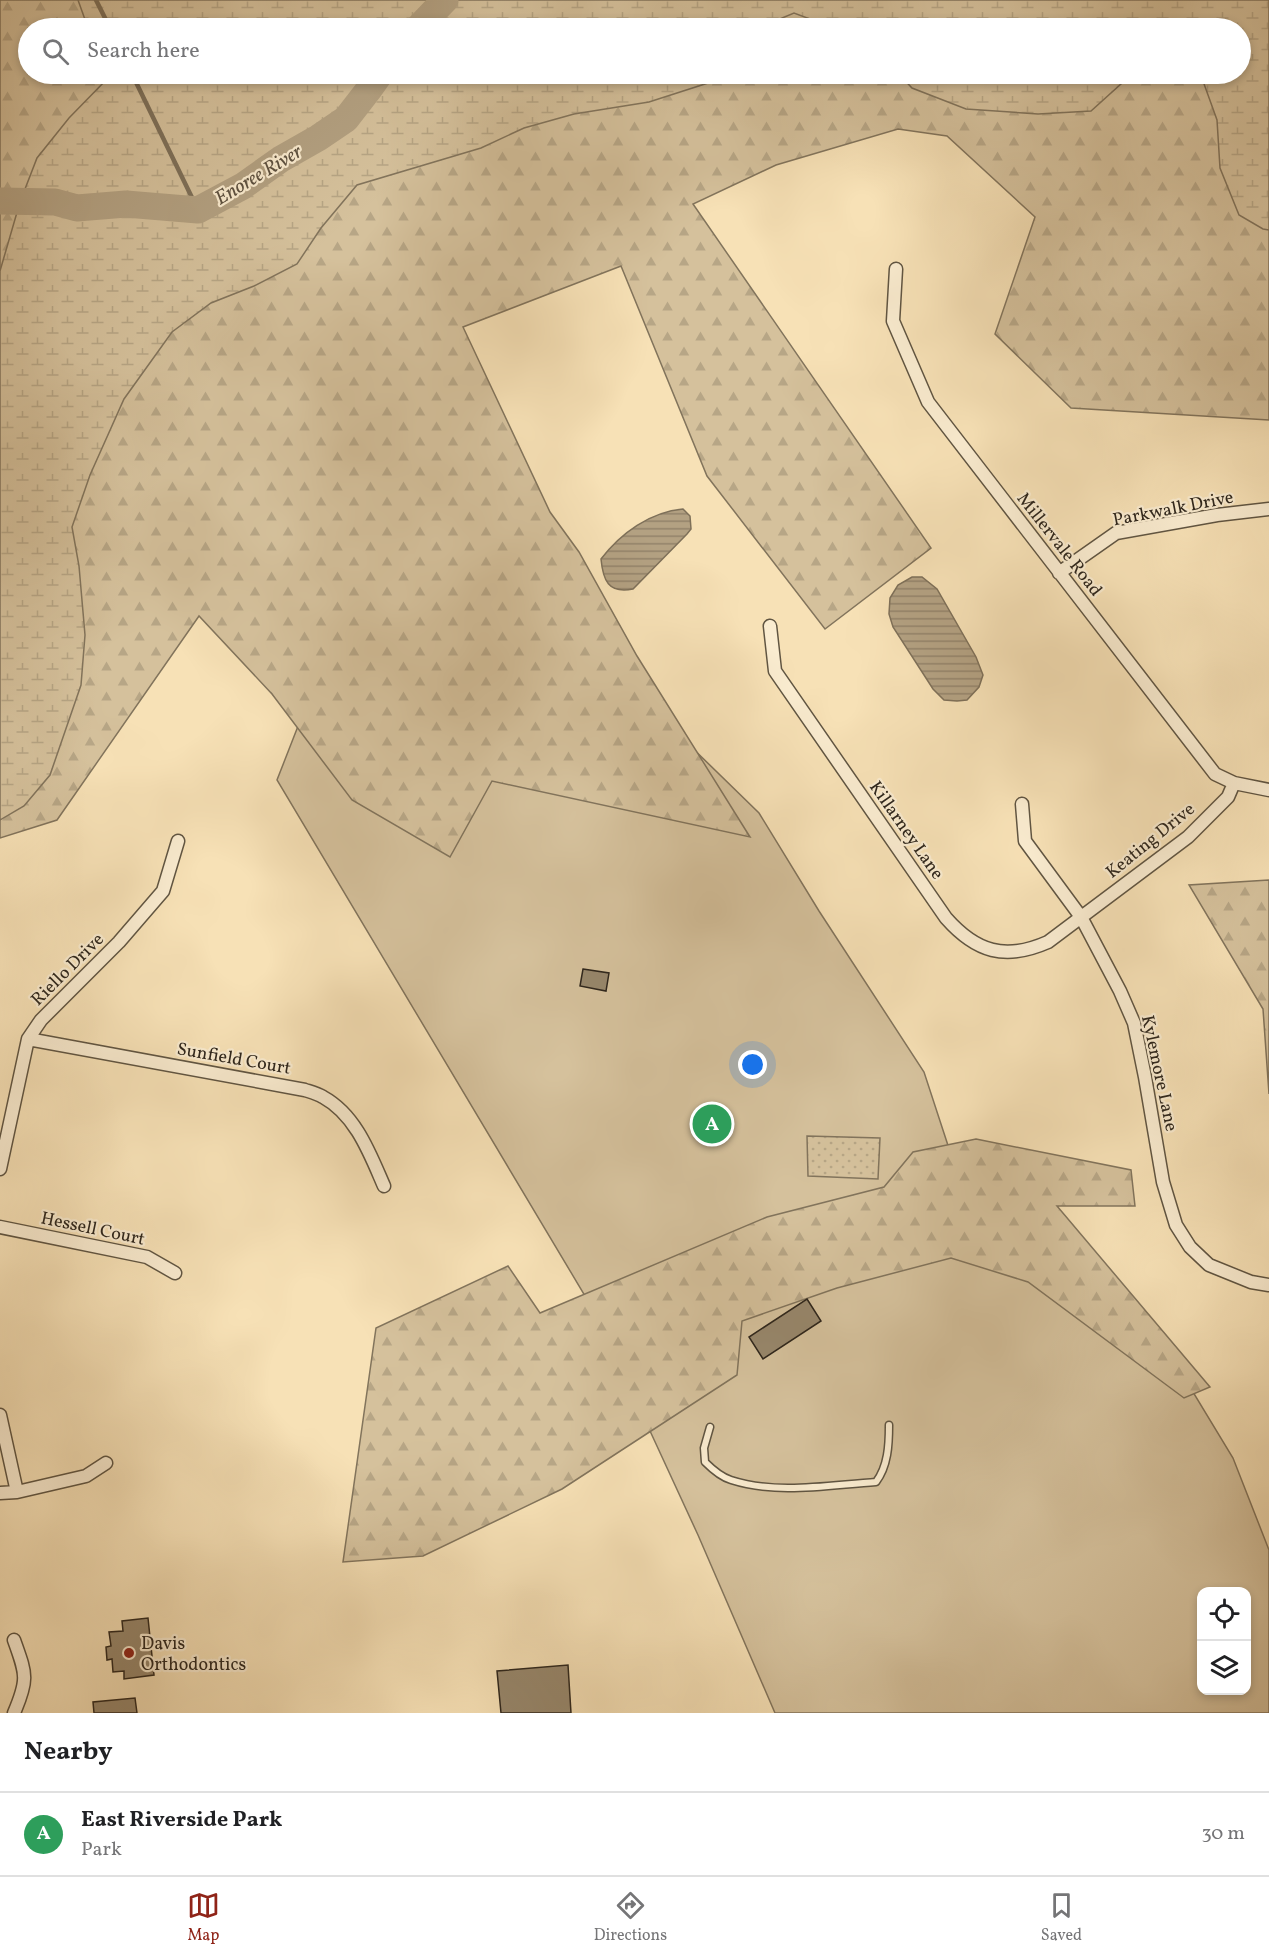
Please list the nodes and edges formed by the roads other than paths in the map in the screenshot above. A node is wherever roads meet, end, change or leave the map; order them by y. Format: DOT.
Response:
graph roads {
  1 [pos="896,269"];
  2 [pos="1269,509"];
  3 [pos="1059,573"];
  4 [pos="770,626"];
  5 [pos="1234,783"];
  6 [pos="1269,790"];
  7 [pos="1022,804"];
  8 [pos="178,841"];
  9 [pos="1081,917"];
  10 [pos="28,1039"];
  11 [pos="0,1169"];
  12 [pos="384,1186"];
  13 [pos="0,1227"];
  14 [pos="175,1273"];
  15 [pos="1269,1284"];
  16 [pos="0,1415"];
  17 [pos="889,1425"];
  18 [pos="710,1427"];
  19 [pos="106,1463"];
  20 [pos="17,1492"];
  21 [pos="0,1493"];
  22 [pos="14,1640"];
  23 [pos="14,1713"];
  1 -- 3 [label="street, Millervale Road"];
  2 -- 3 [label="street, Parkwalk Drive"];
  3 -- 5 [label="street, Millervale Road"];
  4 -- 9 [label="street, Killarney Lane"];
  5 -- 6 [label="street, Millervale Road"];
  5 -- 9 [label="street, Keating Drive"];
  7 -- 9 [label="street, Kylemore Lane"];
  8 -- 10 [label="street, Riello Drive"];
  9 -- 15 [label="street, Kylemore Lane"];
  10 -- 11 [label="street, Riello Drive"];
  10 -- 12 [label="street, Sunfield Court"];
  13 -- 14 [label="street, Hessell Court"];
  16 -- 20 [label="street"];
  17 -- 18 [label="lane"];
  19 -- 20 [label="street"];
  20 -- 21 [label="street"];
  22 -- 23 [label="street"];
}
